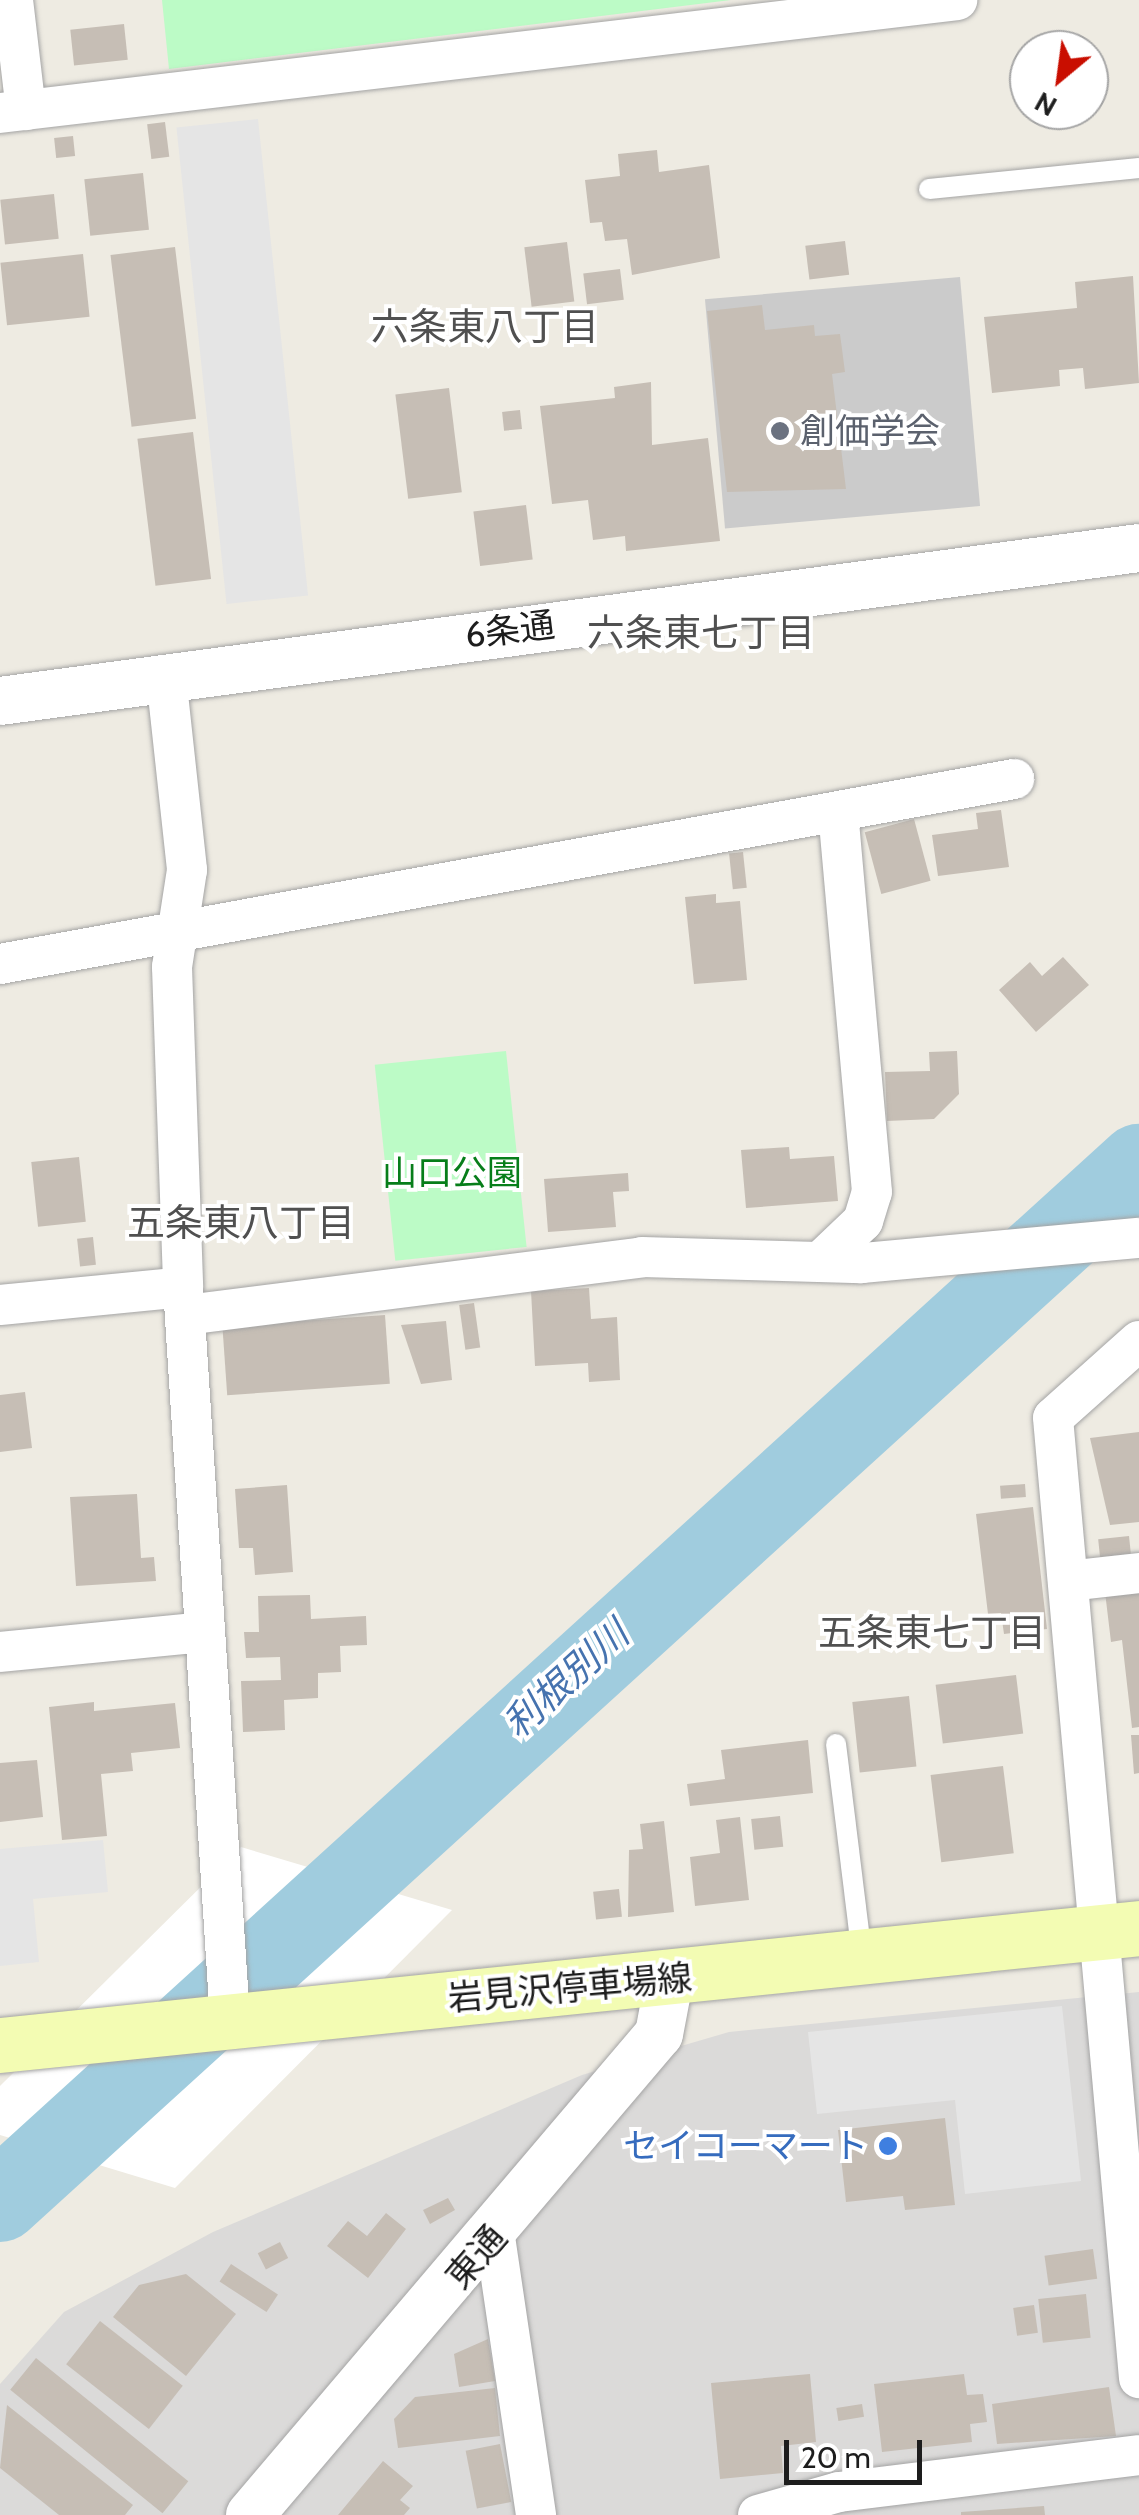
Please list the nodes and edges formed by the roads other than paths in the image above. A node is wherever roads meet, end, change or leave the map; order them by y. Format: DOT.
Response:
graph roads {
  1 [pos="12,0"];
  2 [pos="957,0"];
  3 [pos="13,111"];
  4 [pos="1139,168"];
  5 [pos="929,189"];
  6 [pos="1139,548"];
  7 [pos="166,676"];
  8 [pos="0,701"];
  9 [pos="1014,779"];
  10 [pos="838,812"];
  11 [pos="183,930"];
  12 [pos="0,964"];
  13 [pos="1139,1238"];
  14 [pos="821,1262"];
  15 [pos="184,1301"];
  16 [pos="0,1305"];
  17 [pos="1139,1341"];
  18 [pos="1139,1573"];
  19 [pos="1068,1580"];
  20 [pos="204,1632"];
  21 [pos="0,1652"];
  22 [pos="836,1744"];
  23 [pos="1120,1930"];
  24 [pos="863,1957"];
  25 [pos="668,1981"];
  26 [pos="230,2019"];
  27 [pos="19,2043"];
  28 [pos="495,2237"];
  29 [pos="1139,2378"];
  30 [pos="1139,2455"];
  31 [pos="250,2515"];
  32 [pos="536,2515"];
  33 [pos="758,2515"];
  1 -- 3 [label="street"];
  2 -- 3 [label="street"];
  4 -- 5 [label="lane"];
  6 -- 7 [label="street, 6条通"];
  7 -- 8 [label="street, 6条通"];
  7 -- 11 [label="street"];
  9 -- 10 [label="street"];
  10 -- 11 [label="street"];
  10 -- 14 [label="street"];
  11 -- 12 [label="street"];
  11 -- 15 [label="street"];
  13 -- 14 [label="street"];
  14 -- 15 [label="street"];
  15 -- 16 [label="street"];
  15 -- 20 [label="street"];
  17 -- 19 [label="street"];
  18 -- 19 [label="street"];
  19 -- 23 [label="street"];
  20 -- 21 [label="street"];
  20 -- 26 [label="street"];
  22 -- 24 [label="lane"];
  23 -- 24 [label="main road, 岩見沢停車場線"];
  23 -- 29 [label="street"];
  24 -- 25 [label="main road, 岩見沢停車場線"];
  25 -- 26 [label="main road, 岩見沢停車場線"];
  25 -- 28 [label="street, 東通"];
  26 -- 27 [label="main road, 岩見沢停車場線"];
  28 -- 31 [label="street, 東通"];
  28 -- 32 [label="street"];
  30 -- 33 [label="street"];
}
